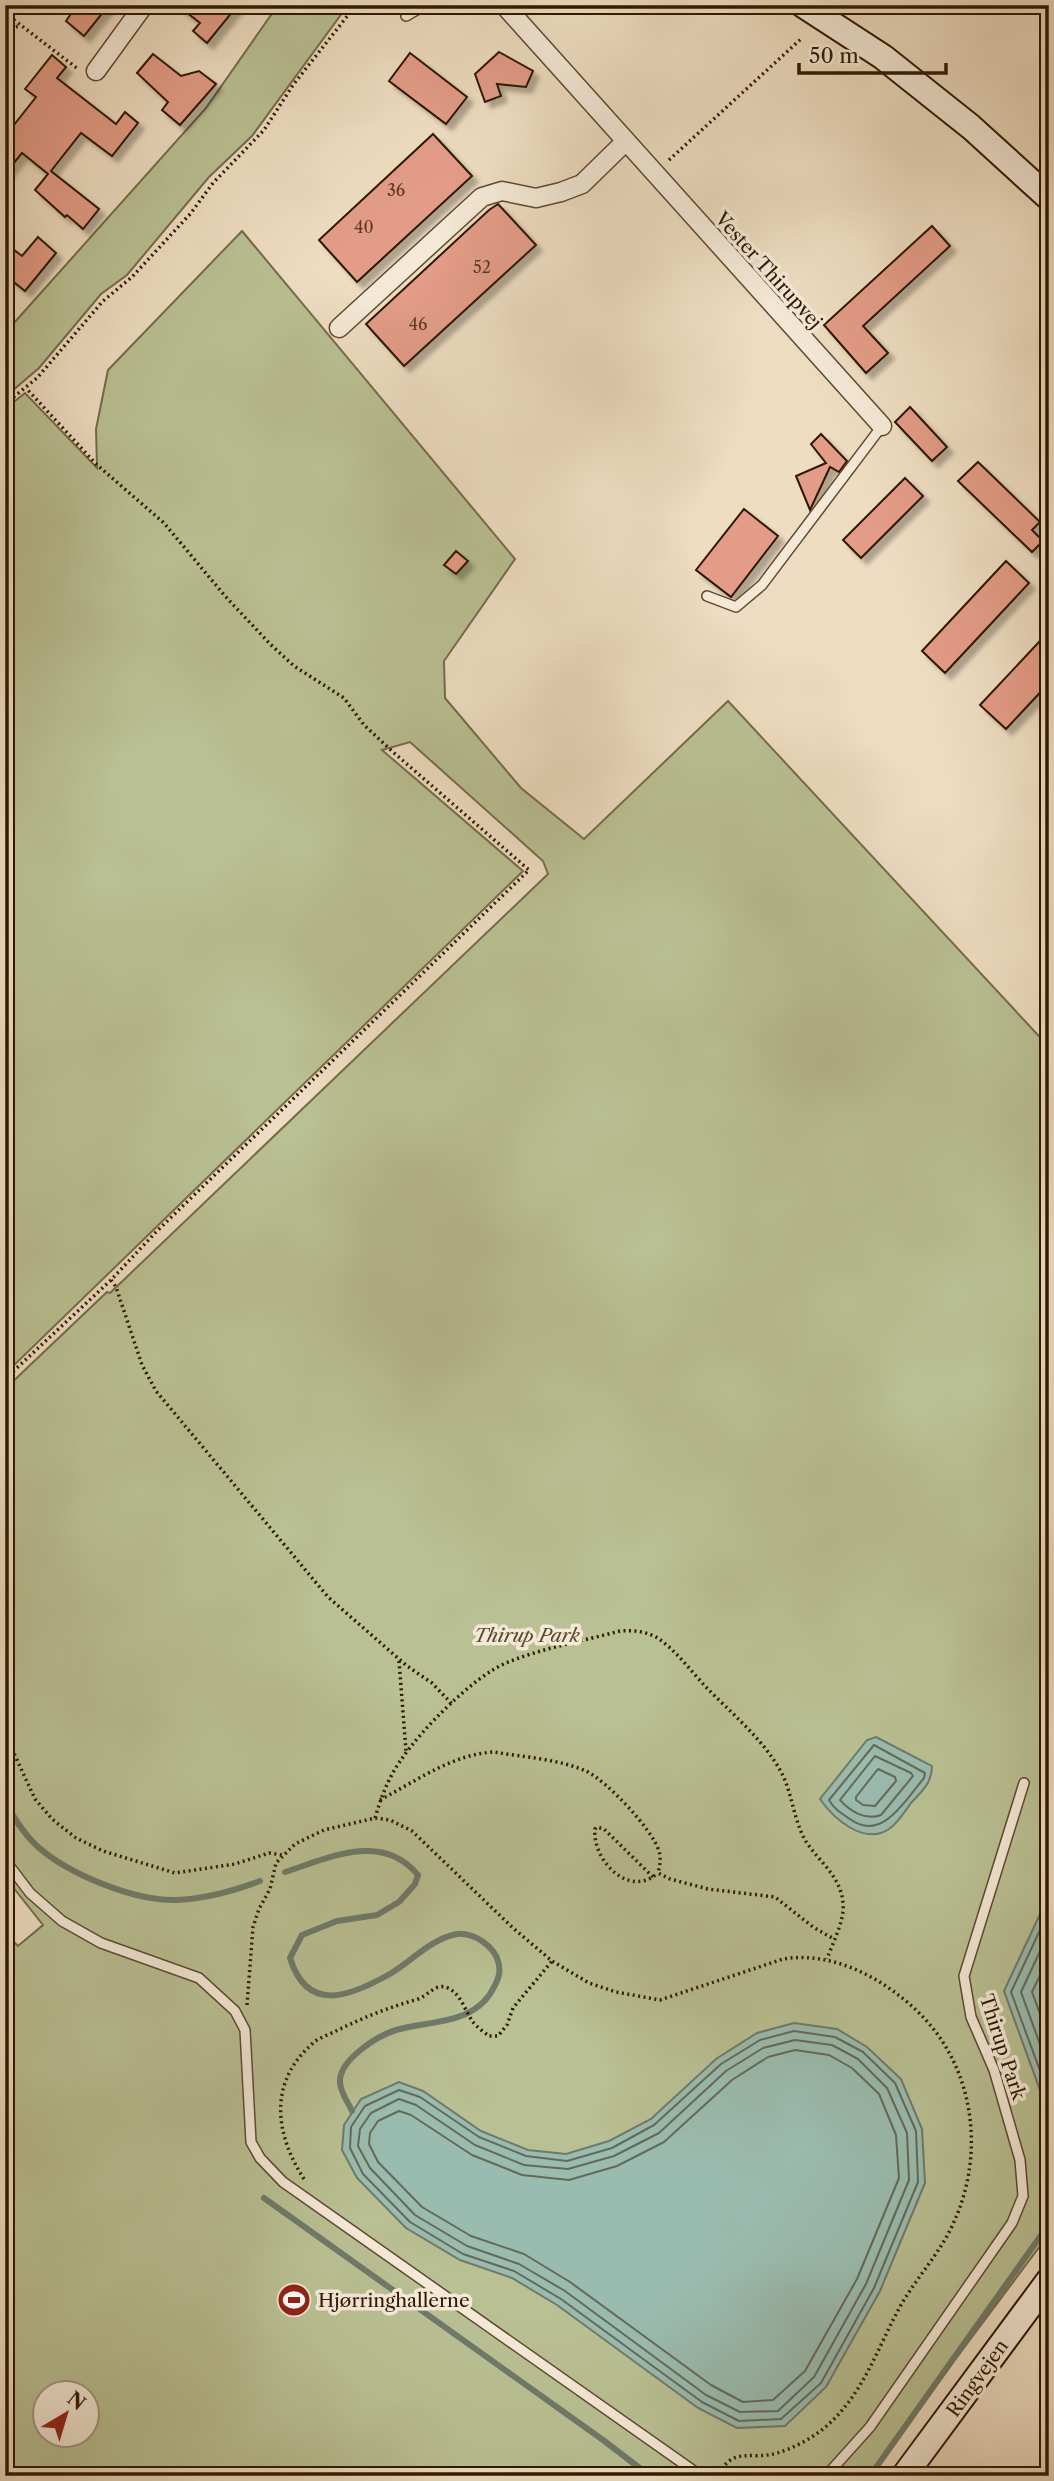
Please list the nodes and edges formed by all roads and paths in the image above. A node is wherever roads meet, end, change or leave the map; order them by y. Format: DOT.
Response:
graph roads {
  1 [pos="144,5"];
  2 [pos="356,5"];
  3 [pos="425,5"];
  4 [pos="504,5"];
  5 [pos="803,5"];
  6 [pos="5,13"];
  7 [pos="406,16"];
  8 [pos="22,26"];
  9 [pos="5,29"];
  10 [pos="803,38"];
  11 [pos="96,71"];
  12 [pos="626,141"];
  13 [pos="654,173"];
  14 [pos="1049,198"];
  15 [pos="339,328"];
  16 [pos="26,388"];
  17 [pos="5,404"];
  18 [pos="882,426"];
  19 [pos="707,596"];
  20 [pos="111,1280"];
  21 [pos="5,1379"];
  22 [pos="399,1659"];
  23 [pos="452,1704"];
  24 [pos="5,1734"];
  25 [pos="407,1753"];
  26 [pos="1024,1783"];
  27 [pos="380,1800"];
  28 [pos="374,1818"];
  29 [pos="282,1855"];
  30 [pos="5,1860"];
  31 [pos="658,1872"];
  32 [pos="653,1877"];
  33 [pos="834,1939"];
  34 [pos="827,1960"];
  35 [pos="552,1961"];
  36 [pos="245,2030"];
  37 [pos="308,2199"];
  38 [pos="1049,2280"];
  39 [pos="701,2476"];
  40 [pos="718,2476"];
  41 [pos="826,2476"];
  42 [pos="904,2476"];
  1 -- 11 [label="street"];
  2 -- 16 [label="path"];
  3 -- 7 [label="lane"];
  4 -- 12 [label="street, Vester Thirupvej"];
  5 -- 14 [label="street"];
  6 -- 8 [label="path"];
  8 -- 9 [label="path"];
  8 -- 11 [label="path"];
  10 -- 13 [label="path"];
  12 -- 13 [label="street, Vester Thirupvej"];
  12 -- 15 [label="street"];
  13 -- 18 [label="street, Vester Thirupvej"];
  16 -- 17 [label="path"];
  16 -- 20 [label="path"];
  18 -- 19 [label="lane"];
  20 -- 21 [label="path"];
  20 -- 22 [label="path"];
  22 -- 23 [label="path"];
  22 -- 25 [label="path"];
  23 -- 25 [label="path"];
  23 -- 33 [label="path"];
  24 -- 29 [label="path"];
  25 -- 27 [label="path"];
  26 -- 41 [label="lane, Thirup Park"];
  27 -- 28 [label="path"];
  27 -- 31 [label="path"];
  28 -- 29 [label="path"];
  28 -- 35 [label="path"];
  29 -- 36 [label="path"];
  30 -- 36 [label="lane"];
  31 -- 32 [label="path"];
  31 -- 33 [label="path"];
  32 -- 32 [label="path"];
  33 -- 34 [label="path"];
  34 -- 35 [label="path"];
  34 -- 40 [label="path"];
  35 -- 37 [label="path"];
  36 -- 37 [label="lane"];
  37 -- 39 [label="lane"];
  38 -- 42 [label="street, Ringvejen"];
}
